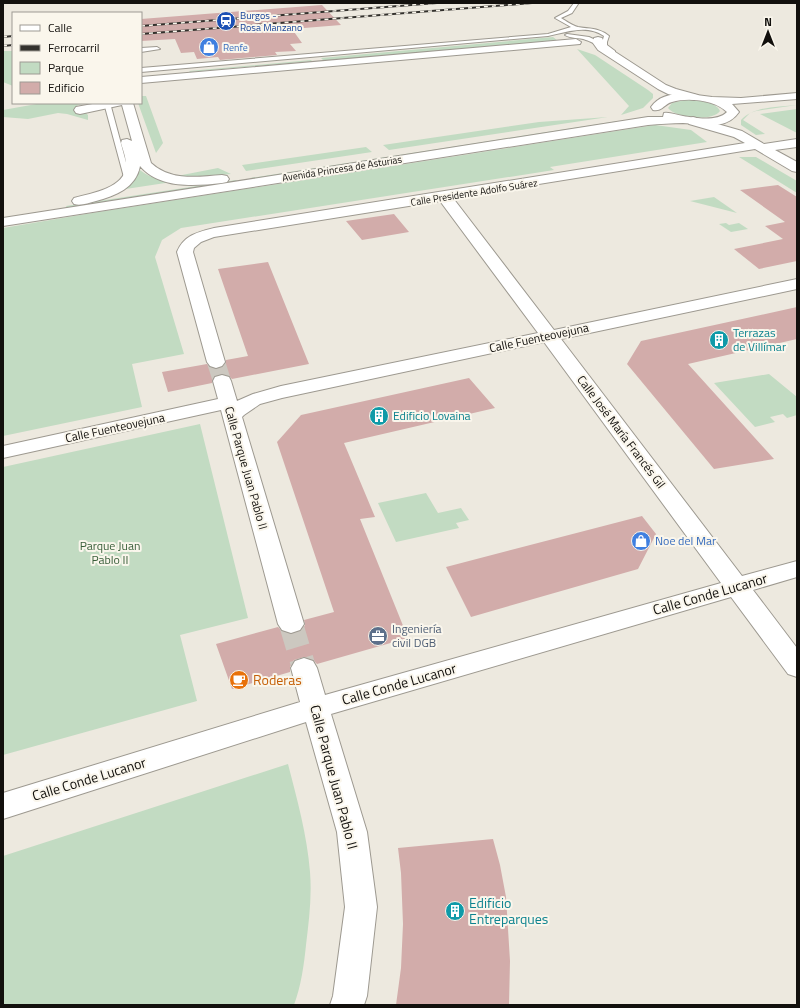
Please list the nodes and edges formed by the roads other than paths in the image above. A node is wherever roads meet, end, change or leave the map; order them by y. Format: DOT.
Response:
graph roads {
  1 [pos="576,4"];
  2 [pos="573,30"];
  3 [pos="548,35"];
  4 [pos="578,42"];
  5 [pos="599,42"];
  6 [pos="157,49"];
  7 [pos="142,50"];
  8 [pos="142,72"];
  9 [pos="797,96"];
  10 [pos="694,97"];
  11 [pos="714,100"];
  12 [pos="797,100"];
  13 [pos="112,104"];
  14 [pos="127,104"];
  15 [pos="660,104"];
  16 [pos="80,110"];
  17 [pos="730,115"];
  18 [pos="687,121"];
  19 [pos="738,134"];
  20 [pos="797,143"];
  21 [pos="760,147"];
  22 [pos="797,168"];
  23 [pos="222,179"];
  24 [pos="445,197"];
  25 [pos="79,201"];
  26 [pos="3,213"];
  27 [pos="3,222"];
  28 [pos="797,284"];
  29 [pos="549,336"];
  30 [pos="216,362"];
  31 [pos="281,392"];
  32 [pos="226,398"];
  33 [pos="3,452"];
  34 [pos="797,569"];
  35 [pos="736,586"];
  36 [pos="291,624"];
  37 [pos="797,667"];
  38 [pos="304,668"];
  39 [pos="316,708"];
  40 [pos="3,806"];
  41 [pos="347,1005"];
  1 -- 2 [label="lane"];
  2 -- 3 [label="lane"];
  2 -- 3 [label="lane"];
  2 -- 4 [label="street"];
  2 -- 5 [label="lane"];
  2 -- 5 [label="street"];
  2 -- 8 [label="street"];
  3 -- 8 [label="lane"];
  4 -- 5 [label="street"];
  4 -- 8 [label="street"];
  4 -- 15 [label="street"];
  5 -- 10 [label="street"];
  6 -- 7 [label="lane"];
  9 -- 11 [label="street"];
  10 -- 11 [label="street"];
  10 -- 15 [label="street, Avenida Princesa de Asturias"];
  11 -- 17 [label="street"];
  12 -- 17 [label="street"];
  13 -- 16 [label="street"];
  13 -- 25 [label="street"];
  14 -- 23 [label="street, Avenida Princesa de Asturias"];
  15 -- 18 [label="street"];
  15 -- 23 [label="street, Avenida Princesa de Asturias"];
  17 -- 18 [label="street"];
  17 -- 19 [label="street"];
  18 -- 19 [label="street"];
  18 -- 27 [label="street, Avenida Princesa de Asturias"];
  19 -- 21 [label="street"];
  20 -- 21 [label="street, Calle Presidente Adolfo Suárez"];
  21 -- 22 [label="street"];
  21 -- 24 [label="street, Calle Presidente Adolfo Suárez"];
  23 -- 25 [label="street, Avenida Princesa de Asturias"];
  24 -- 29 [label="street, Calle José María Francés Gil"];
  24 -- 30 [label="street, Calle Presidente Adolfo Suárez"];
  25 -- 26 [label="street, Avenida Princesa de Asturias"];
  28 -- 29 [label="street, Calle Fuenteovejuna"];
  29 -- 31 [label="street, Calle Fuenteovejuna"];
  29 -- 35 [label="street, Calle José María Francés Gil"];
  31 -- 32 [label="street, Calle Fuenteovejuna"];
  31 -- 32 [label="street, Calle Fuenteovejuna"];
  32 -- 33 [label="street, Calle Fuenteovejuna"];
  32 -- 36 [label="street, Calle Parque Juan Pablo II"];
  34 -- 35 [label="street, Calle Conde Lucanor"];
  35 -- 37 [label="street, Calle José María Francés Gil"];
  35 -- 39 [label="street, Calle Conde Lucanor"];
  38 -- 39 [label="street, Calle Parque Juan Pablo II"];
  39 -- 40 [label="street, Calle Conde Lucanor"];
  39 -- 41 [label="street, Calle Parque Juan Pablo II"];
}
